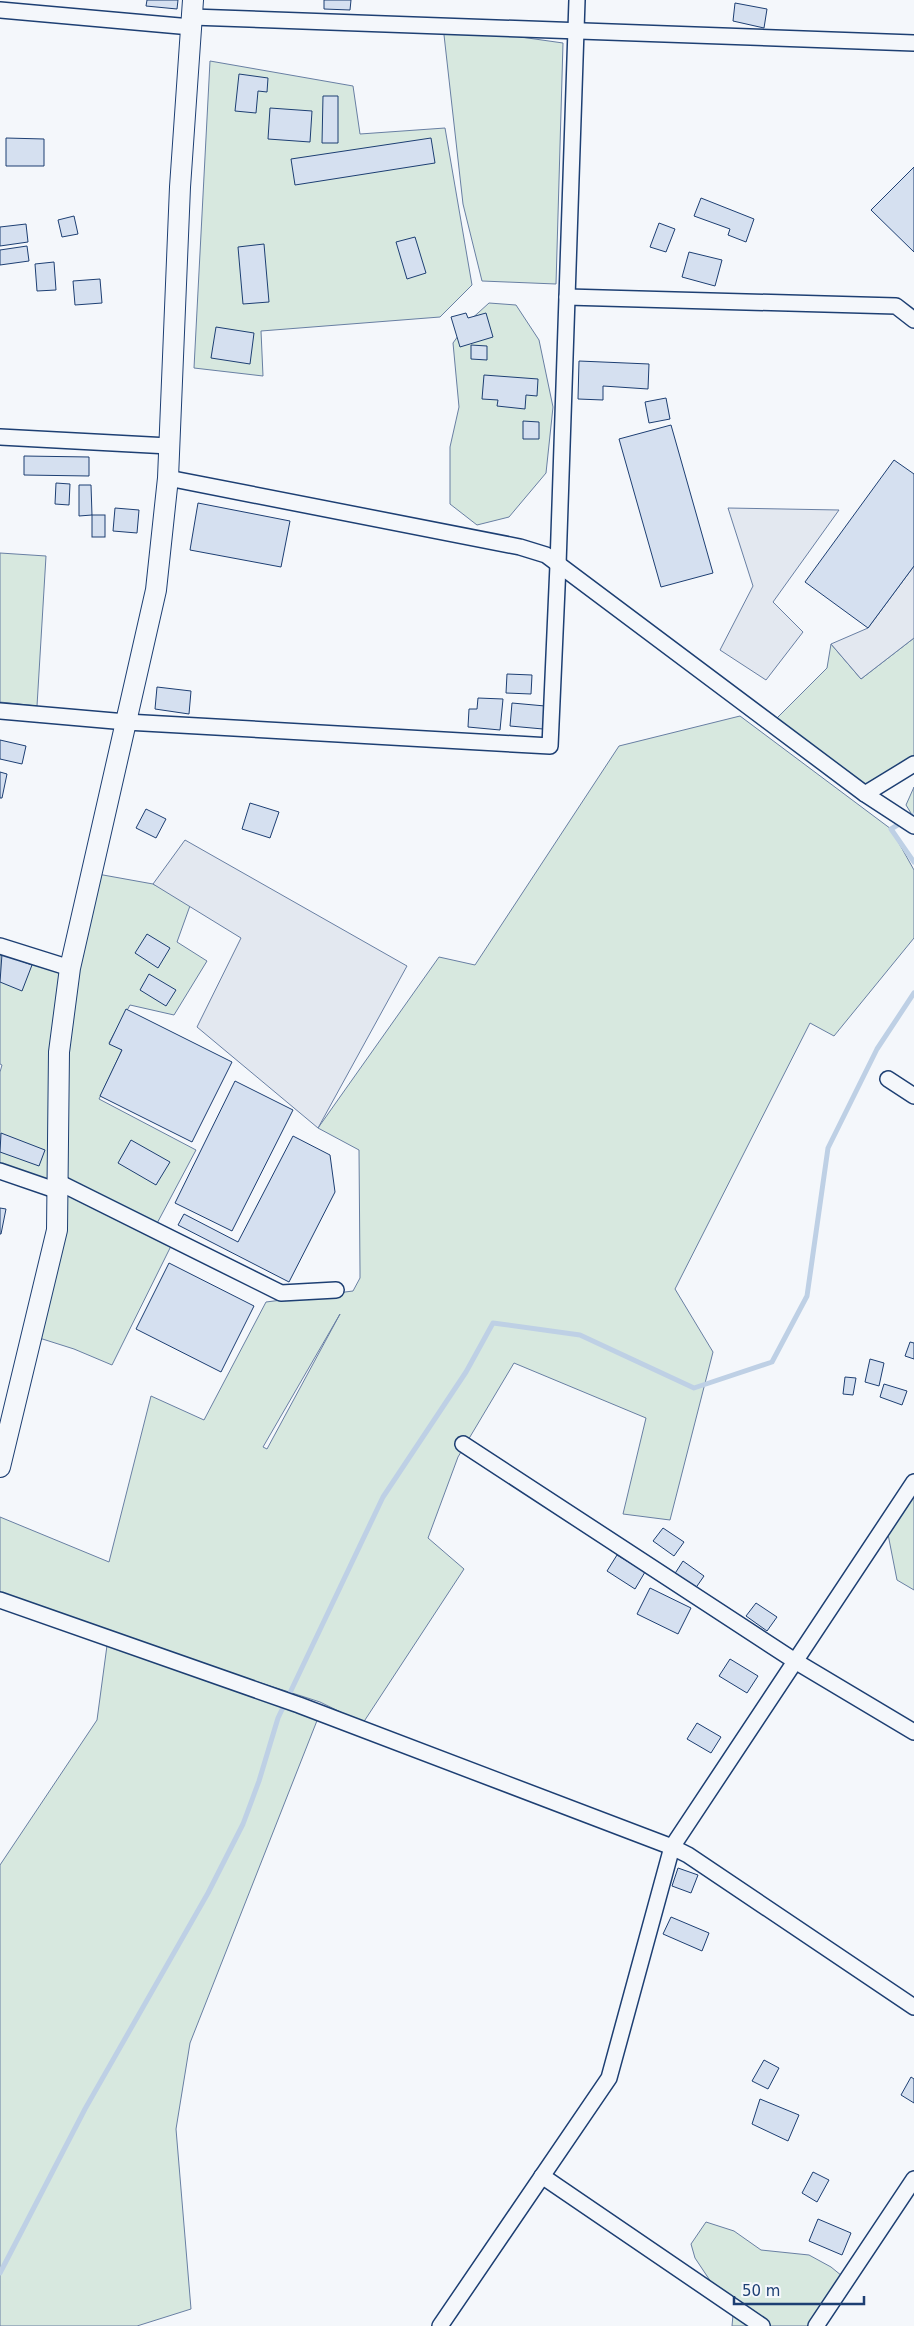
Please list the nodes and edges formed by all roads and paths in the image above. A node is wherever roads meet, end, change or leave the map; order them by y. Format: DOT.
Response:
graph roads {
  1 [pos="576,0"];
  2 [pos="4,7"];
  3 [pos="192,14"];
  4 [pos="576,30"];
  5 [pos="914,43"];
  6 [pos="567,298"];
  7 [pos="914,320"];
  8 [pos="0,437"];
  9 [pos="169,446"];
  10 [pos="168,478"];
  11 [pos="558,564"];
  12 [pos="0,711"];
  13 [pos="126,722"];
  14 [pos="914,764"];
  15 [pos="865,794"];
  16 [pos="914,826"];
  17 [pos="0,946"];
  18 [pos="70,968"];
  19 [pos="888,1079"];
  20 [pos="914,1096"];
  21 [pos="0,1171"];
  22 [pos="58,1187"];
  23 [pos="336,1290"];
  24 [pos="463,1444"];
  25 [pos="0,1467"];
  26 [pos="914,1482"];
  27 [pos="0,1600"];
  28 [pos="795,1661"];
  29 [pos="914,1732"];
  30 [pos="672,1847"];
  31 [pos="914,2008"];
  32 [pos="542,2176"];
  33 [pos="914,2179"];
  34 [pos="440,2326"];
  35 [pos="762,2326"];
  36 [pos="816,2326"];
  1 -- 4 [label="street"];
  2 -- 3 [label="street"];
  3 -- 4 [label="street"];
  3 -- 9 [label="street"];
  4 -- 5 [label="street"];
  4 -- 6 [label="street"];
  6 -- 7 [label="street"];
  6 -- 11 [label="street"];
  8 -- 9 [label="street"];
  9 -- 10 [label="street"];
  10 -- 11 [label="street"];
  10 -- 13 [label="street"];
  11 -- 13 [label="street"];
  11 -- 15 [label="street"];
  12 -- 13 [label="street"];
  13 -- 18 [label="street"];
  14 -- 15 [label="street"];
  15 -- 16 [label="street"];
  17 -- 18 [label="street"];
  18 -- 22 [label="street"];
  19 -- 20 [label="street"];
  21 -- 22 [label="street"];
  22 -- 23 [label="street"];
  22 -- 25 [label="street"];
  24 -- 28 [label="street"];
  26 -- 28 [label="street"];
  27 -- 30 [label="street"];
  28 -- 29 [label="street"];
  28 -- 30 [label="street"];
  30 -- 31 [label="street"];
  30 -- 32 [label="street"];
  32 -- 34 [label="street"];
  32 -- 35 [label="street"];
  33 -- 36 [label="street"];
}
